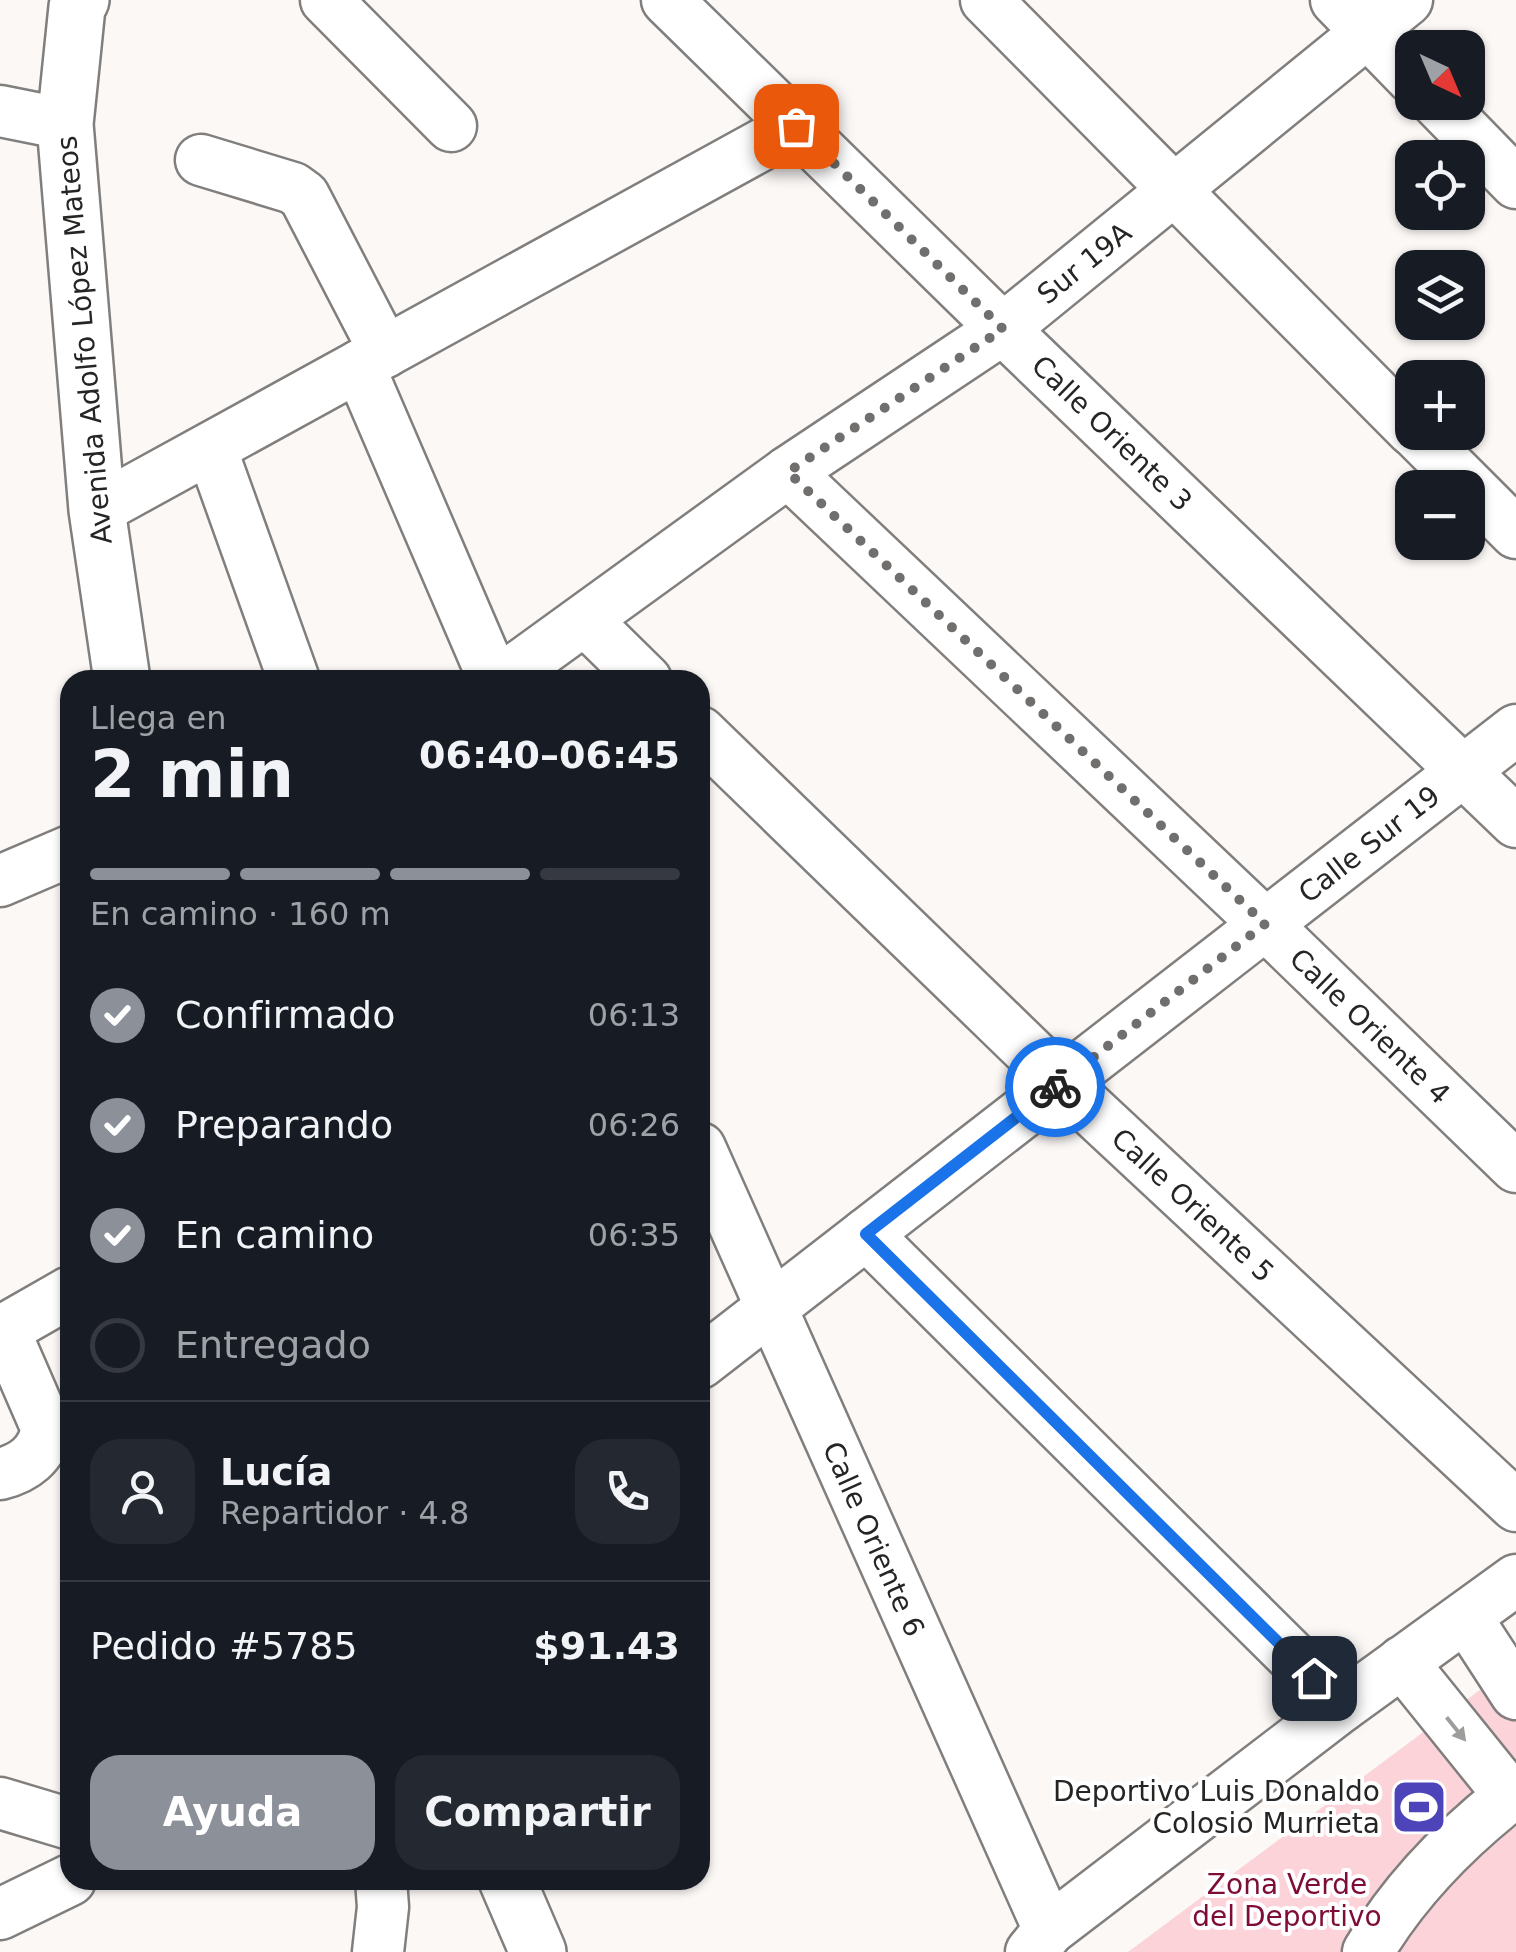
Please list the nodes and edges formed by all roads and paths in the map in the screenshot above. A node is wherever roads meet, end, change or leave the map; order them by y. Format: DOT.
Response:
graph roads {
  1 [pos="326,0"];
  2 [pos="667,0"];
  3 [pos="986,0"];
  4 [pos="1408,0"];
  5 [pos="78,2"];
  6 [pos="1352,16"];
  7 [pos="1395,60"];
  8 [pos="0,111"];
  9 [pos="1455,120"];
  10 [pos="65,124"];
  11 [pos="452,126"];
  12 [pos="796,126"];
  13 [pos="201,160"];
  14 [pos="1516,183"];
  15 [pos="1172,191"];
  16 [pos="1003,329"];
  17 [pos="372,359"];
  18 [pos="1395,412"];
  19 [pos="211,448"];
  20 [pos="1433,450"];
  21 [pos="788,472"];
  22 [pos="97,510"];
  23 [pos="1516,533"];
  24 [pos="586,621"];
  25 [pos="121,670"];
  26 [pos="290,670"];
  27 [pos="494,670"];
  28 [pos="513,670"];
  29 [pos="636,670"];
  30 [pos="1516,730"];
  31 [pos="710,742"];
  32 [pos="1463,770"];
  33 [pos="1516,822"];
  34 [pos="60,855"];
  35 [pos="0,881"];
  36 [pos="1265,924"];
  37 [pos="1062,1082"];
  38 [pos="1516,1167"];
  39 [pos="710,1171"];
  40 [pos="866,1234"];
  41 [pos="60,1298"];
  42 [pos="771,1308"];
  43 [pos="2,1332"];
  44 [pos="710,1355"];
  45 [pos="0,1474"];
  46 [pos="1516,1506"];
  47 [pos="1516,1580"];
  48 [pos="1466,1617"];
  49 [pos="1402,1662"];
  50 [pos="1516,1694"];
  51 [pos="1342,1706"];
  52 [pos="1513,1794"];
  53 [pos="0,1803"];
  54 [pos="60,1821"];
  55 [pos="60,1885"];
  56 [pos="511,1890"];
  57 [pos="380,1913"];
  58 [pos="0,1914"];
  59 [pos="1040,1941"];
  60 [pos="403,1952"];
  61 [pos="538,1952"];
  62 [pos="1368,1952"];
  1 -- 11 [label="street"];
  2 -- 12 [label="street, Calle Oriente 3"];
  3 -- 15 [label="street"];
  4 -- 6 [label="street, Sur 19A"];
  5 -- 10 [label="main road, Avenida Adolfo López Mateos"];
  6 -- 7 [label="street"];
  6 -- 15 [label="street, Sur 19A"];
  8 -- 10 [label="street"];
  9 -- 14 [label="street"];
  10 -- 22 [label="main road, Avenida Adolfo López Mateos"];
  12 -- 16 [label="street, Calle Oriente 3"];
  12 -- 17 [label="street"];
  13 -- 17 [label="street"];
  15 -- 16 [label="street, Sur 19A"];
  15 -- 18 [label="street"];
  16 -- 21 [label="street, Sur 19A"];
  16 -- 32 [label="street, Calle Oriente 3"];
  17 -- 19 [label="street"];
  17 -- 27 [label="street"];
  19 -- 22 [label="street"];
  19 -- 26 [label="street"];
  20 -- 23 [label="street"];
  21 -- 24 [label="street, Sur 19A"];
  21 -- 36 [label="street, Calle Oriente 4"];
  22 -- 25 [label="main road, Avenida Adolfo López Mateos"];
  24 -- 28 [label="street, Sur 19A"];
  24 -- 29 [label="street"];
  30 -- 32 [label="street, Calle Sur 19"];
  31 -- 37 [label="street, Calle Oriente 5"];
  32 -- 33 [label="street, Calle Oriente 3"];
  32 -- 36 [label="street, Calle Sur 19"];
  34 -- 35 [label="street"];
  36 -- 37 [label="street, Calle Sur 19"];
  36 -- 38 [label="street, Calle Oriente 4"];
  37 -- 40 [label="street, Calle Sur 19"];
  37 -- 46 [label="street, Calle Oriente 5"];
  39 -- 42 [label="street, Calle Oriente 6"];
  40 -- 42 [label="street, Calle Sur 19"];
  40 -- 51 [label="street"];
  41 -- 43 [label="street"];
  42 -- 44 [label="street, Calle Sur 19"];
  42 -- 59 [label="street, Calle Oriente 6"];
  43 -- 45 [label="street"];
  47 -- 48 [label="street"];
  48 -- 49 [label="street"];
  48 -- 50 [label="street"];
  49 -- 51 [label="street"];
  49 -- 52 [label="street, one-way"];
  51 -- 59 [label="street"];
  52 -- 62 [label="street"];
  53 -- 54 [label="street"];
  55 -- 58 [label="street"];
  56 -- 61 [label="main road"];
  57 -- 60 [label="street"];
}
